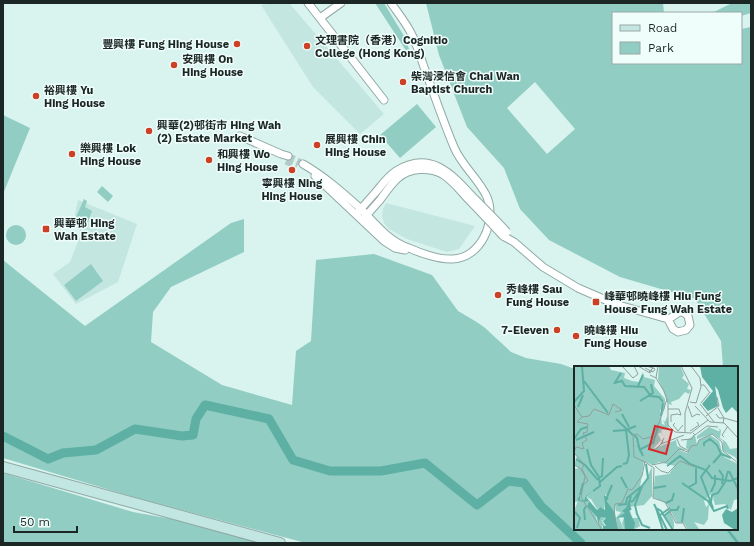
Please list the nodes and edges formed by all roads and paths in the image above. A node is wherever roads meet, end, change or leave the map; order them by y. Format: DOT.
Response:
graph roads {
  1 [pos="308,3"];
  2 [pos="341,3"];
  3 [pos="391,3"];
  4 [pos="320,18"];
  5 [pos="384,100"];
  6 [pos="240,136"];
  7 [pos="285,157"];
  8 [pos="302,166"];
  9 [pos="358,212"];
  10 [pos="364,218"];
  11 [pos="512,241"];
  12 [pos="667,318"];
  13 [pos="3,467"];
  14 [pos="280,543"];
  1 -- 4 [label="street"];
  2 -- 4 [label="street"];
  3 -- 10 [label="street"];
  4 -- 5 [label="street"];
  6 -- 7 [label="street"];
  8 -- 9 [label="street"];
  9 -- 10 [label="street"];
  9 -- 11 [label="street, bridge"];
  10 -- 11 [label="street, bridge"];
  11 -- 12 [label="street"];
  13 -- 14 [label="main road"];
}
